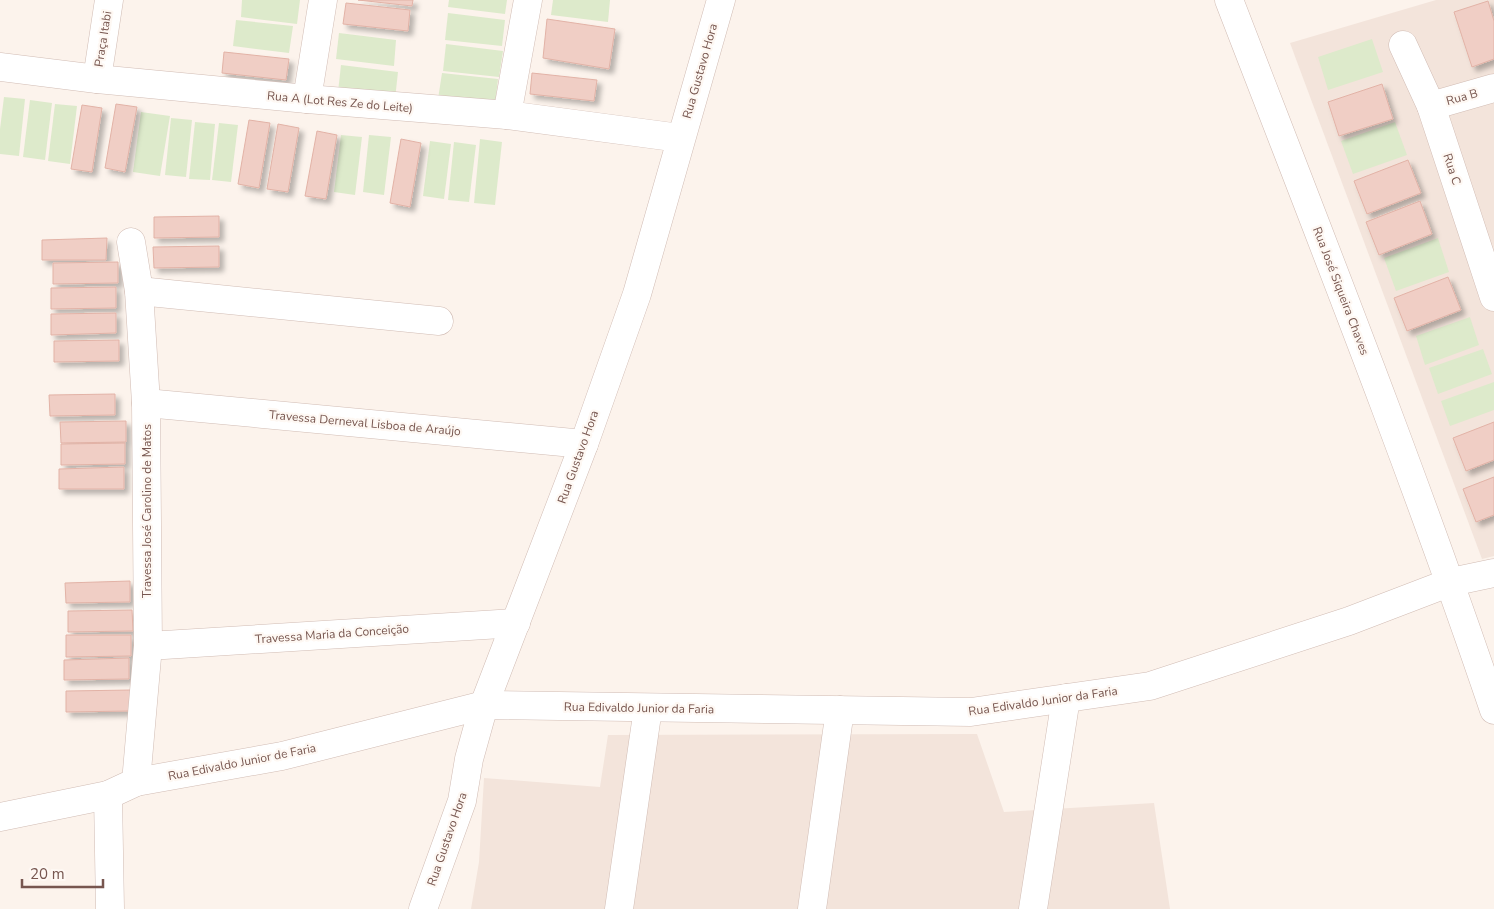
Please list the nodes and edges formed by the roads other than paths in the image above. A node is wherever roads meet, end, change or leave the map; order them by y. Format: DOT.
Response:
graph roads {
  1 [pos="109,0"];
  2 [pos="323,0"];
  3 [pos="528,0"];
  4 [pos="720,0"];
  5 [pos="1229,0"];
  6 [pos="1403,45"];
  7 [pos="0,67"];
  8 [pos="97,79"];
  9 [pos="1494,88"];
  10 [pos="307,99"];
  11 [pos="1430,106"];
  12 [pos="507,115"];
  13 [pos="680,138"];
  14 [pos="131,242"];
  15 [pos="139,291"];
  16 [pos="1494,296"];
  17 [pos="439,321"];
  18 [pos="146,403"];
  19 [pos="584,444"];
  20 [pos="1494,573"];
  21 [pos="1451,582"];
  22 [pos="516,623"];
  23 [pos="148,646"];
  24 [pos="1066,698"];
  25 [pos="484,705"];
  26 [pos="648,708"];
  27 [pos="840,710"];
  28 [pos="1494,710"];
  29 [pos="136,782"];
  30 [pos="108,795"];
  31 [pos="0,817"];
  32 [pos="1035,904"];
  33 [pos="110,909"];
  34 [pos="422,909"];
  35 [pos="619,909"];
  36 [pos="812,909"];
  1 -- 8 [label="street, Praça Itabi"];
  2 -- 10 [label="street"];
  3 -- 12 [label="street"];
  4 -- 13 [label="street, Rua Gustavo Hora"];
  5 -- 21 [label="street, Rua José Siqueira Chaves"];
  6 -- 11 [label="street, Rua C"];
  7 -- 8 [label="street, Rua A (Lot Res Ze do Leite)"];
  8 -- 10 [label="street, Rua A (Lot Res Ze do Leite)"];
  9 -- 11 [label="street, Rua B"];
  10 -- 12 [label="street, Rua A (Lot Res Ze do Leite)"];
  11 -- 16 [label="street, Rua C"];
  12 -- 13 [label="street, Rua A (Lot Res Ze do Leite)"];
  13 -- 19 [label="street, Rua Gustavo Hora"];
  14 -- 15 [label="street, Travessa José Carolino de Matos"];
  15 -- 17 [label="street"];
  15 -- 18 [label="street, Travessa José Carolino de Matos"];
  18 -- 19 [label="street, Travessa Derneval Lisboa de Araújo"];
  18 -- 23 [label="street, Travessa José Carolino de Matos"];
  19 -- 22 [label="street, Rua Gustavo Hora"];
  20 -- 21 [label="street, Rua Edivaldo Junior da Faria"];
  21 -- 24 [label="street, Rua Edivaldo Junior da Faria"];
  21 -- 28 [label="street, Rua José Siqueira Chaves"];
  22 -- 23 [label="street, Travessa Maria da Conceição"];
  22 -- 25 [label="street, Rua Gustavo Hora"];
  23 -- 29 [label="street, Travessa José Carolino de Matos"];
  24 -- 27 [label="street, Rua Edivaldo Junior da Faria"];
  24 -- 32 [label="street"];
  25 -- 26 [label="street, Rua Edivaldo Junior da Faria"];
  25 -- 29 [label="street, Rua Edivaldo Junior de Faria"];
  25 -- 34 [label="street, Rua Gustavo Hora"];
  26 -- 27 [label="street, Rua Edivaldo Junior da Faria"];
  26 -- 35 [label="street"];
  27 -- 36 [label="street"];
  29 -- 30 [label="street, Rua Edivaldo Junior de Faria"];
  30 -- 31 [label="street, Rua Edivaldo Junior de Faria"];
  30 -- 33 [label="street"];
}
